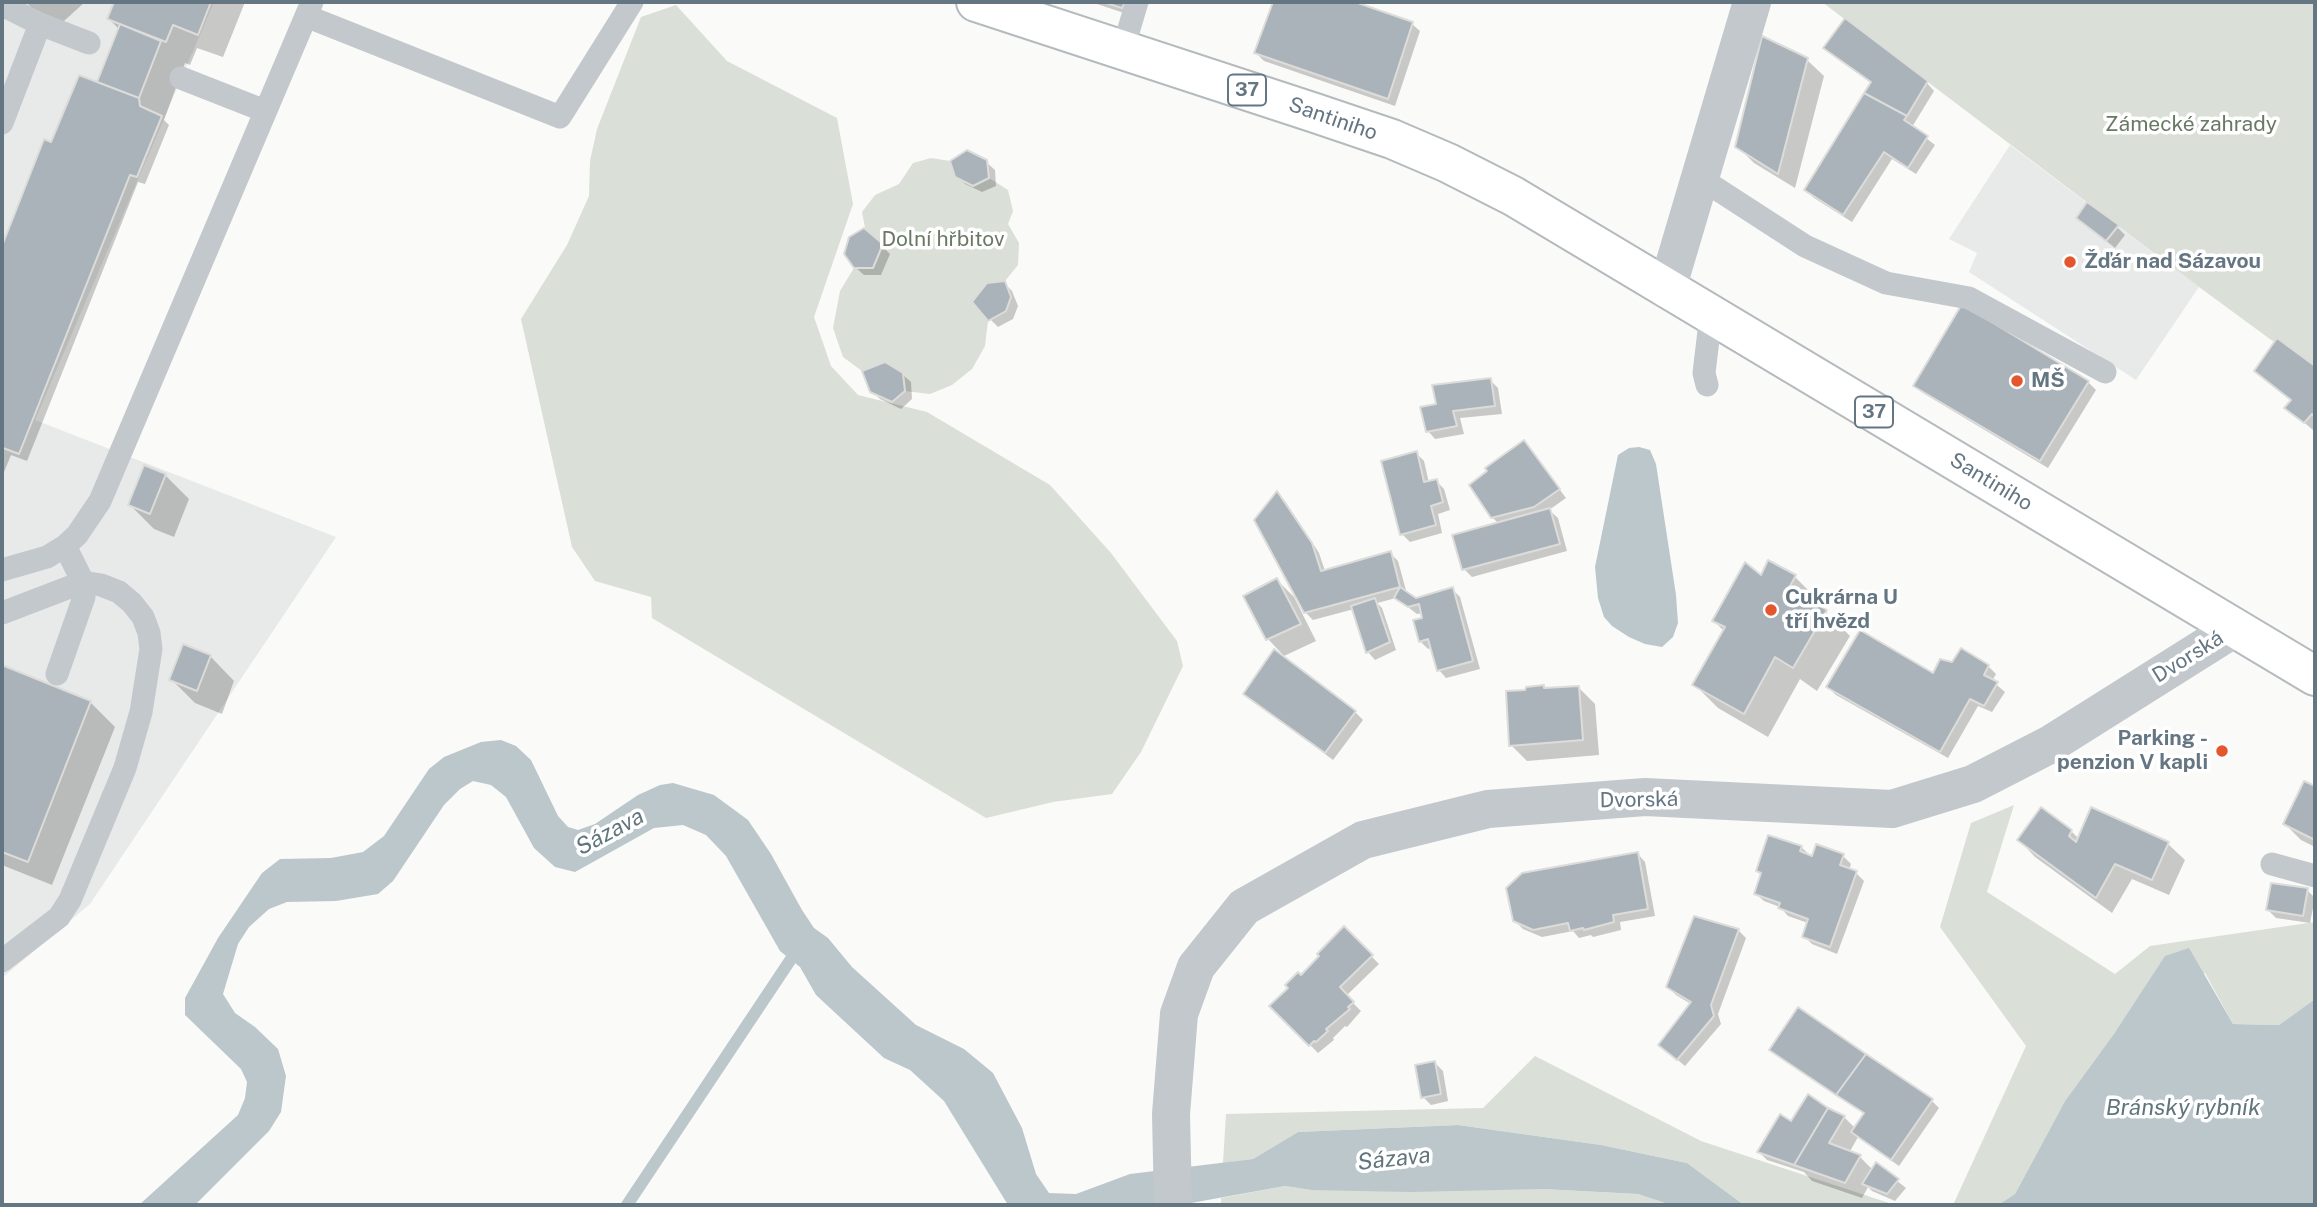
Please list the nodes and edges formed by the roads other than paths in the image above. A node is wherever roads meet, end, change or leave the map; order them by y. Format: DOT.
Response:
graph roads {
  1 [pos="632,2"];
  2 [pos="976,2"];
  3 [pos="1136,2"];
  4 [pos="1752,2"];
  5 [pos="2,5"];
  6 [pos="309,9"];
  7 [pos="40,24"];
  8 [pos="89,43"];
  9 [pos="1123,49"];
  10 [pos="181,78"];
  11 [pos="265,111"];
  12 [pos="2,123"];
  13 [pos="1700,177"];
  14 [pos="1667,289"];
  15 [pos="1710,314"];
  16 [pos="2105,372"];
  17 [pos="1707,385"];
  18 [pos="65,547"];
  19 [pos="2,570"];
  20 [pos="83,582"];
  21 [pos="2,613"];
  22 [pos="2235,628"];
  23 [pos="57,674"];
  24 [pos="2315,676"];
  25 [pos="2272,864"];
  26 [pos="2315,876"];
  27 [pos="2,961"];
  28 [pos="1173,1205"];
  1 -- 6 [label="lane"];
  2 -- 9 [label="main road, Santiniho / 37"];
  3 -- 9 [label="lane"];
  4 -- 13 [label="street"];
  5 -- 7 [label="lane"];
  6 -- 11 [label="lane"];
  7 -- 8 [label="lane"];
  7 -- 12 [label="lane"];
  9 -- 14 [label="main road, Santiniho / 37"];
  10 -- 11 [label="lane"];
  11 -- 18 [label="lane"];
  13 -- 14 [label="street"];
  13 -- 16 [label="lane"];
  14 -- 15 [label="main road, Santiniho / 37"];
  15 -- 17 [label="lane"];
  15 -- 22 [label="main road, Santiniho / 37"];
  18 -- 19 [label="lane"];
  18 -- 20 [label="lane"];
  20 -- 21 [label="lane"];
  20 -- 23 [label="lane"];
  20 -- 27 [label="lane"];
  22 -- 24 [label="main road, Santiniho / 37"];
  22 -- 28 [label="street, Dvorská"];
  25 -- 26 [label="lane"];
}
